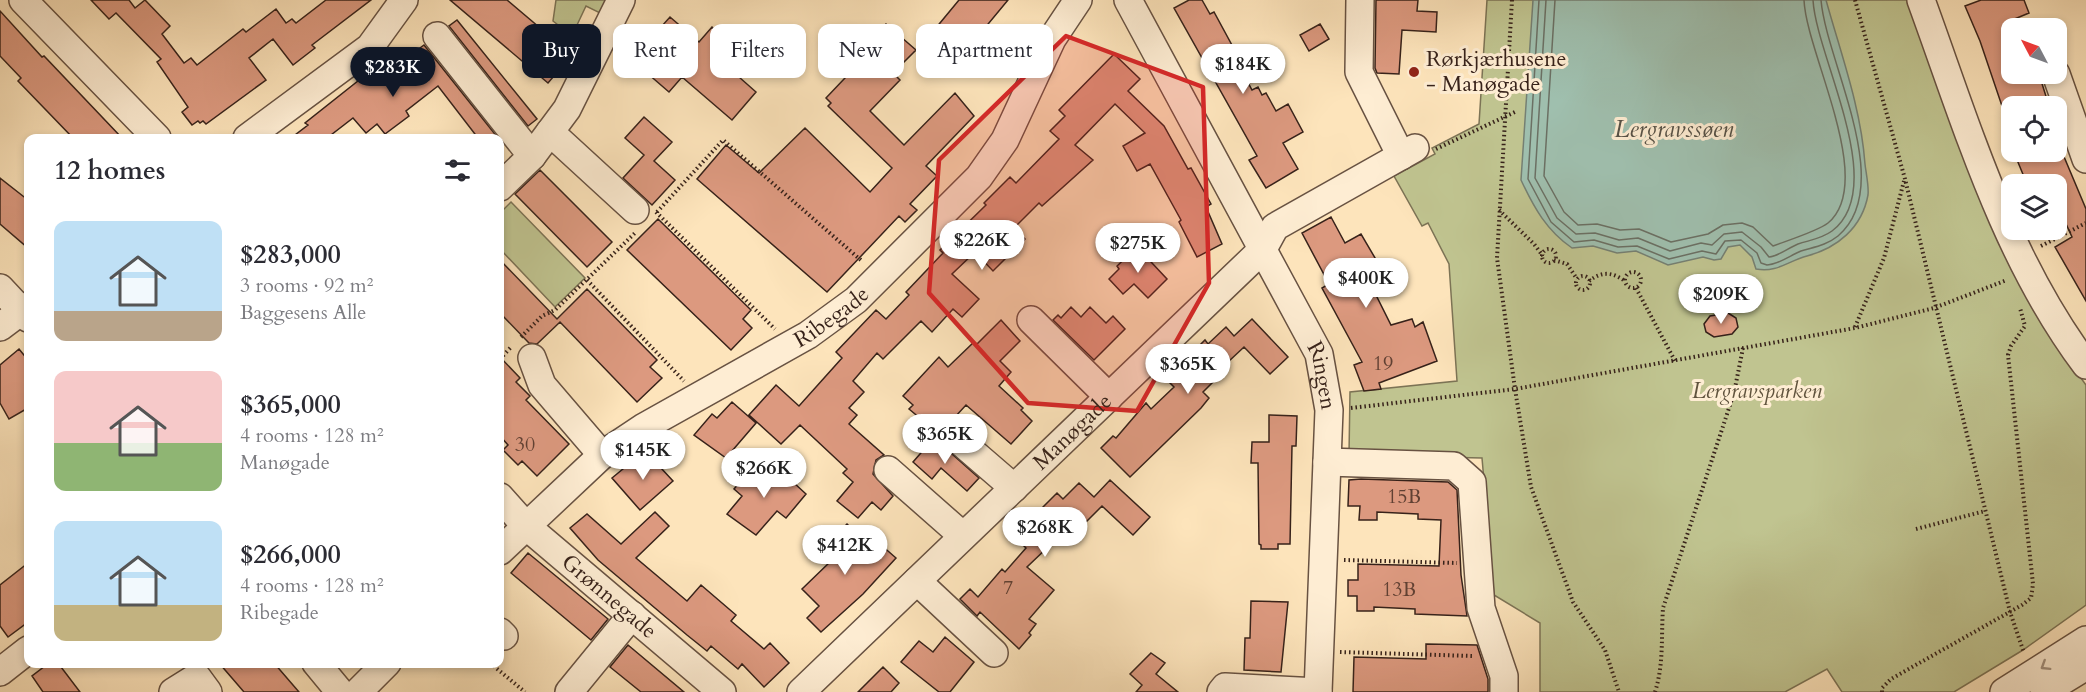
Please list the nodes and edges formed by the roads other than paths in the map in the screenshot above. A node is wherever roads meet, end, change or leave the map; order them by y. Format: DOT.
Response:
graph roads {
  1 [pos="23,0"];
  2 [pos="405,0"];
  3 [pos="621,0"];
  4 [pos="1078,0"];
  5 [pos="1128,0"];
  6 [pos="1360,0"];
  7 [pos="1921,0"];
  8 [pos="437,36"];
  9 [pos="2060,84"];
  10 [pos="550,132"];
  11 [pos="153,134"];
  12 [pos="252,134"];
  13 [pos="532,156"];
  14 [pos="2086,159"];
  15 [pos="504,183"];
  16 [pos="645,217"];
  17 [pos="1263,249"];
  18 [pos="0,288"];
  19 [pos="24,310"];
  20 [pos="24,313"];
  21 [pos="1031,320"];
  22 [pos="0,327"];
  23 [pos="1067,336"];
  24 [pos="2078,338"];
  25 [pos="532,358"];
  26 [pos="2086,365"];
  27 [pos="1114,392"];
  28 [pos="948,431"];
  29 [pos="602,455"];
  30 [pos="1327,462"];
  31 [pos="888,470"];
  32 [pos="1014,488"];
  33 [pos="504,501"];
  34 [pos="525,525"];
  35 [pos="963,537"];
  36 [pos="504,547"];
  37 [pos="917,581"];
  38 [pos="632,615"];
  39 [pos="2086,640"];
  40 [pos="24,653"];
  41 [pos="994,653"];
  42 [pos="2086,666"];
  43 [pos="319,668"];
  44 [pos="382,668"];
  45 [pos="0,672"];
  46 [pos="0,678"];
  47 [pos="10,692"];
  48 [pos="173,692"];
  49 [pos="208,692"];
  50 [pos="340,692"];
  51 [pos="358,692"];
  52 [pos="569,692"];
  53 [pos="722,692"];
  54 [pos="801,692"];
  55 [pos="1221,692"];
  56 [pos="1318,692"];
  57 [pos="1504,692"];
  58 [pos="2004,692"];
  59 [pos="2044,692"];
  1 -- 11 [label="street"];
  2 -- 12 [label="street"];
  3 -- 10 [label="street"];
  4 -- 29 [label="street, Ribegade"];
  5 -- 17 [label="street, Ringen"];
  6 -- 17 [label="street, Manøgade"];
  7 -- 24 [label="street"];
  8 -- 13 [label="street"];
  9 -- 14 [label="street"];
  10 -- 13 [label="street"];
  10 -- 16 [label="street"];
  13 -- 15 [label="street"];
  17 -- 27 [label="street, Manøgade"];
  17 -- 30 [label="street, Ringen"];
  18 -- 19 [label="street"];
  20 -- 22 [label="street"];
  21 -- 27 [label="street"];
  23 -- 27 [label="street"];
  24 -- 26 [label="street"];
  25 -- 29 [label="street"];
  27 -- 32 [label="street, Manøgade"];
  28 -- 32 [label="street"];
  29 -- 34 [label="street, Ribegade"];
  30 -- 56 [label="street, Ringen"];
  30 -- 57 [label="street"];
  31 -- 35 [label="street"];
  32 -- 35 [label="street, Manøgade"];
  33 -- 34 [label="street, Grønnegade"];
  34 -- 36 [label="street, Ribegade"];
  34 -- 38 [label="street, Grønnegade"];
  35 -- 37 [label="street, Manøgade"];
  37 -- 41 [label="street"];
  37 -- 54 [label="street, Manøgade"];
  38 -- 52 [label="street"];
  38 -- 53 [label="street, Grønnegade"];
  39 -- 58 [label="street, one-way"];
  40 -- 45 [label="street"];
  42 -- 59 [label="street"];
  43 -- 50 [label="street"];
  44 -- 51 [label="street"];
  46 -- 47 [label="street"];
  48 -- 49 [label="street"];
  55 -- 56 [label="street"];
}
